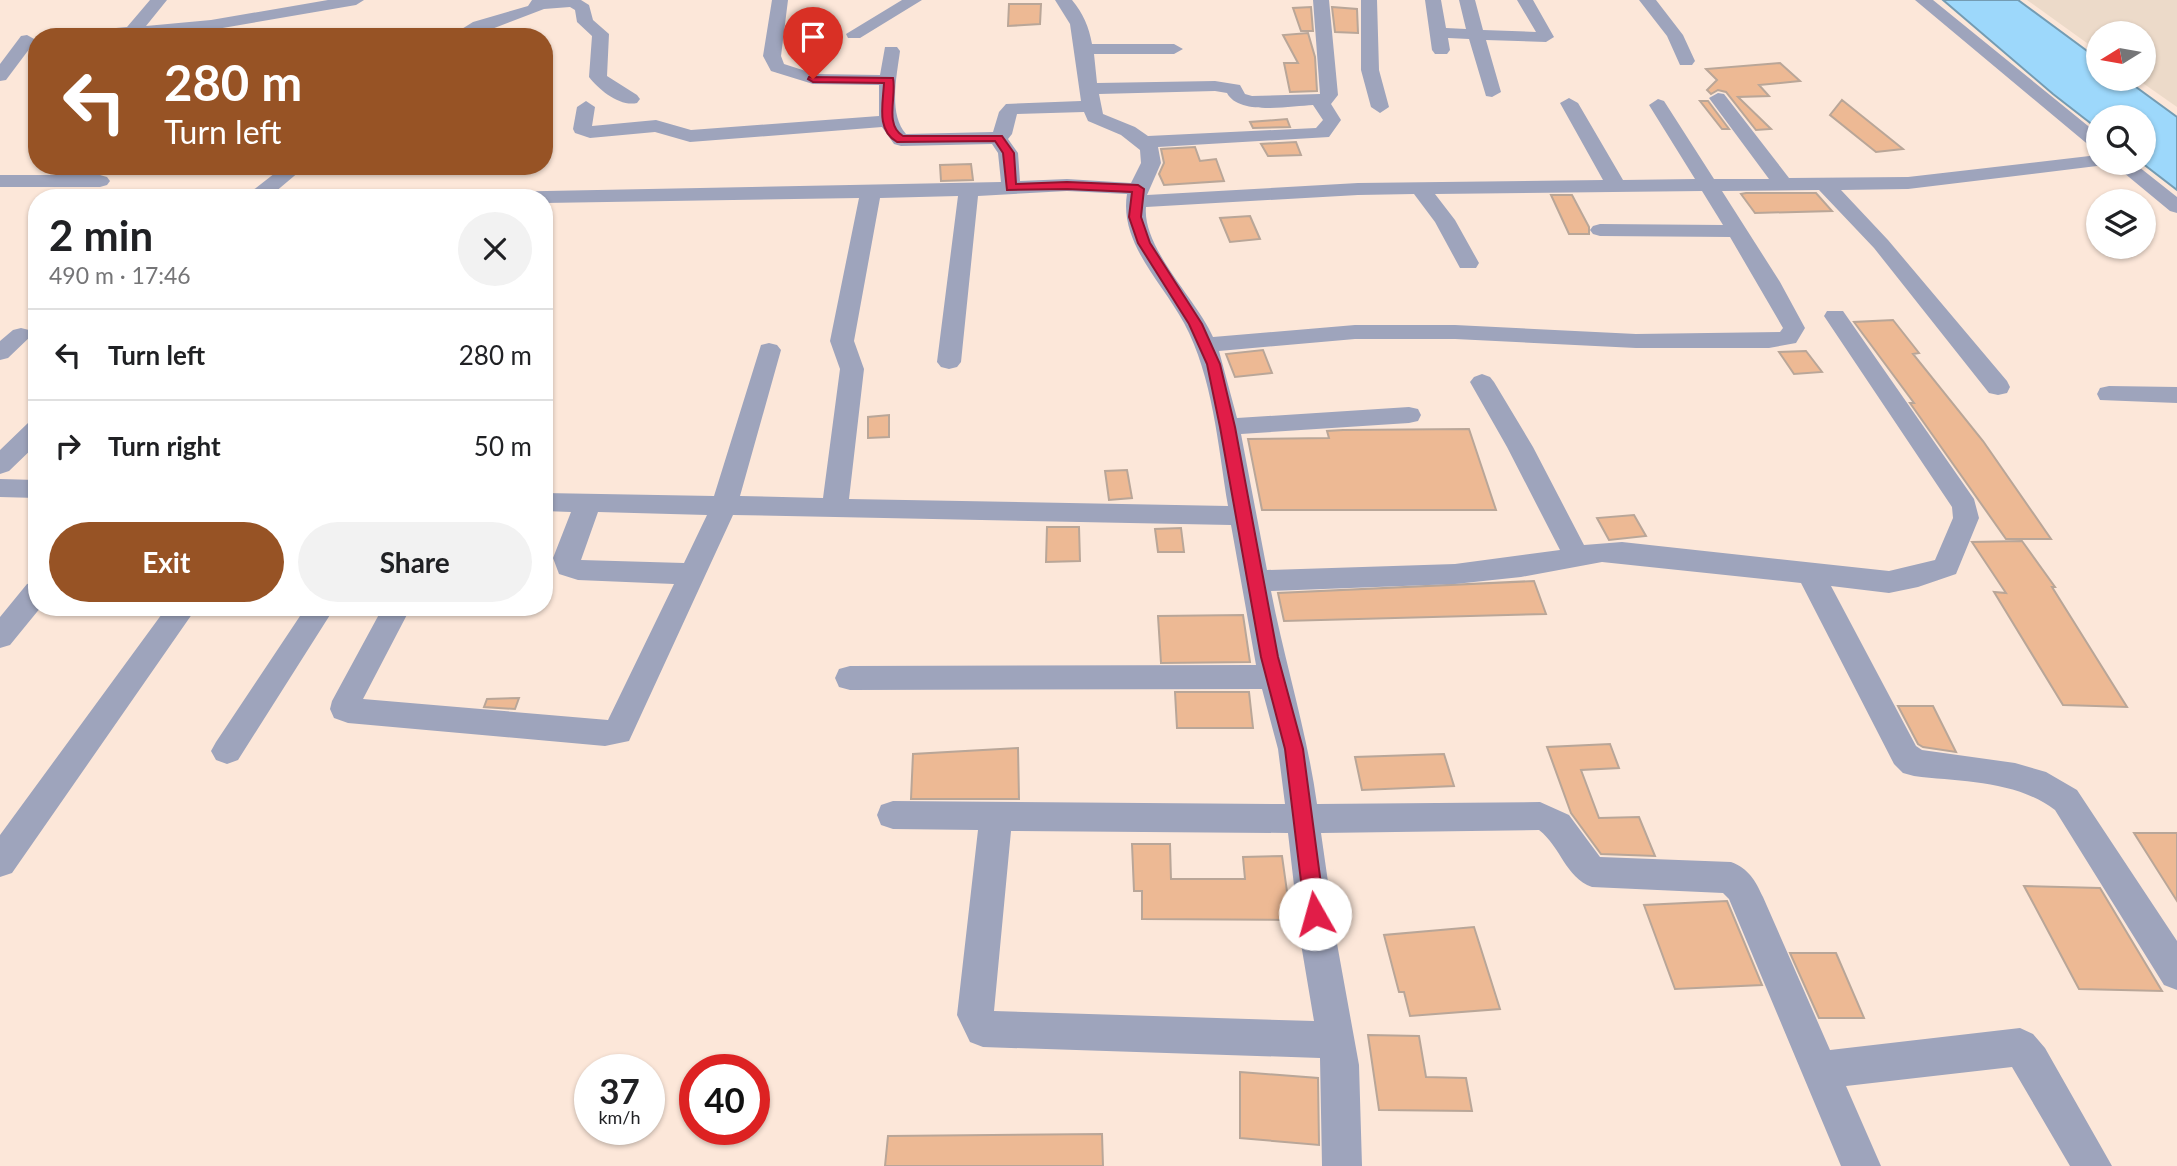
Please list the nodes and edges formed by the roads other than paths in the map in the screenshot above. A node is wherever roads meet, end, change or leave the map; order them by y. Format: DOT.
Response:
graph roads {
  1 [pos="159,0"];
  2 [pos="604,0"];
  3 [pos="780,0"];
  4 [pos="914,0"];
  5 [pos="1063,0"];
  6 [pos="1321,0"];
  7 [pos="1369,0"];
  8 [pos="1433,0"];
  9 [pos="1467,0"];
  10 [pos="1525,0"];
  11 [pos="1647,0"];
  12 [pos="1923,0"];
  13 [pos="345,1"];
  14 [pos="540,2"];
  15 [pos="579,4"];
  16 [pos="480,8"];
  17 [pos="479,26"];
  18 [pos="137,28"];
  19 [pos="185,28"];
  20 [pos="475,28"];
  21 [pos="854,34"];
  22 [pos="1477,36"];
  23 [pos="28,40"];
  24 [pos="0,42"];
  25 [pos="28,44"];
  26 [pos="1174,48"];
  27 [pos="1084,49"];
  28 [pos="891,51"];
  29 [pos="1686,61"];
  30 [pos="0,76"];
  31 [pos="889,80"];
  32 [pos="1492,92"];
  33 [pos="1091,97"];
  34 [pos="1718,98"];
  35 [pos="631,99"];
  36 [pos="1319,100"];
  37 [pos="1569,103"];
  38 [pos="1658,105"];
  39 [pos="586,107"];
  40 [pos="1380,107"];
  41 [pos="887,121"];
  42 [pos="2086,133"];
  43 [pos="998,138"];
  44 [pos="1144,142"];
  45 [pos="2086,162"];
  46 [pos="285,175"];
  47 [pos="2137,175"];
  48 [pos="0,181"];
  49 [pos="100,181"];
  50 [pos="1615,184"];
  51 [pos="1709,184"];
  52 [pos="1783,184"];
  53 [pos="1824,184"];
  54 [pos="1419,187"];
  55 [pos="1011,188"];
  56 [pos="268,189"];
  57 [pos="871,190"];
  58 [pos="973,190"];
  59 [pos="1137,195"];
  60 [pos="553,197"];
  61 [pos="2177,207"];
  62 [pos="1600,230"];
  63 [pos="1738,231"];
  64 [pos="1468,263"];
  65 [pos="1835,316"];
  66 [pos="21,335"];
  67 [pos="1206,345"];
  68 [pos="769,350"];
  69 [pos="0,353"];
  70 [pos="949,362"];
  71 [pos="1482,382"];
  72 [pos="1998,387"];
  73 [pos="2109,394"];
  74 [pos="2177,395"];
  75 [pos="1409,415"];
  76 [pos="1227,427"];
  77 [pos="28,438"];
  78 [pos="0,465"];
  79 [pos="0,488"];
  80 [pos="28,489"];
  81 [pos="553,502"];
  82 [pos="588,503"];
  83 [pos="724,507"];
  84 [pos="835,509"];
  85 [pos="1244,516"];
  86 [pos="1577,557"];
  87 [pos="1810,573"];
  88 [pos="692,574"];
  89 [pos="1256,582"];
  90 [pos="28,603"];
  91 [pos="177,616"];
  92 [pos="315,616"];
  93 [pos="392,616"];
  94 [pos="0,637"];
  95 [pos="1274,677"];
  96 [pos="850,678"];
  97 [pos="227,751"];
  98 [pos="996,814"];
  99 [pos="893,815"];
  100 [pos="1303,819"];
  101 [pos="0,862"];
  102 [pos="2177,973"];
  103 [pos="1336,1040"];
  104 [pos="1820,1070"];
  105 [pos="1342,1166"];
  106 [pos="1861,1166"];
  107 [pos="2092,1166"];
  1 -- 18 [label="street"];
  2 -- 15 [label="street"];
  3 -- 31 [label="street"];
  4 -- 21 [label="street"];
  5 -- 27 [label="street"];
  6 -- 36 [label="street"];
  7 -- 40 [label="street"];
  8 -- 22 [label="street"];
  9 -- 22 [label="street"];
  10 -- 22 [label="street"];
  11 -- 29 [label="street"];
  12 -- 42 [label="street"];
  13 -- 19 [label="street"];
  14 -- 15 [label="street"];
  14 -- 17 [label="street"];
  15 -- 35 [label="street"];
  16 -- 17 [label="street"];
  17 -- 20 [label="street"];
  22 -- 32 [label="street"];
  23 -- 24 [label="street"];
  25 -- 30 [label="street"];
  26 -- 27 [label="street"];
  27 -- 33 [label="street"];
  28 -- 31 [label="street"];
  31 -- 41 [label="street"];
  33 -- 36 [label="street"];
  33 -- 43 [label="street"];
  33 -- 44 [label="street"];
  34 -- 52 [label="street"];
  36 -- 44 [label="street"];
  37 -- 50 [label="street"];
  38 -- 51 [label="street"];
  39 -- 41 [label="street"];
  41 -- 43 [label="street"];
  43 -- 55 [label="street"];
  44 -- 59 [label="street"];
  45 -- 53 [label="street"];
  46 -- 56 [label="street"];
  47 -- 61 [label="street"];
  48 -- 49 [label="street"];
  50 -- 51 [label="street"];
  50 -- 54 [label="street"];
  51 -- 52 [label="street"];
  51 -- 63 [label="street"];
  52 -- 53 [label="street"];
  53 -- 72 [label="street"];
  54 -- 59 [label="street"];
  54 -- 64 [label="street"];
  55 -- 58 [label="street"];
  55 -- 59 [label="street"];
  57 -- 58 [label="street"];
  57 -- 60 [label="street"];
  57 -- 84 [label="street"];
  58 -- 70 [label="street"];
  59 -- 67 [label="street"];
  62 -- 63 [label="street"];
  63 -- 67 [label="street"];
  65 -- 87 [label="street"];
  66 -- 69 [label="street"];
  67 -- 76 [label="street"];
  68 -- 83 [label="street"];
  71 -- 86 [label="street"];
  73 -- 74 [label="street"];
  75 -- 76 [label="street"];
  76 -- 85 [label="street"];
  77 -- 78 [label="street"];
  79 -- 80 [label="street"];
  81 -- 82 [label="street"];
  82 -- 83 [label="street"];
  82 -- 88 [label="street"];
  83 -- 84 [label="street"];
  83 -- 88 [label="street"];
  84 -- 85 [label="street"];
  85 -- 89 [label="street"];
  86 -- 87 [label="street"];
  86 -- 89 [label="street"];
  87 -- 102 [label="street"];
  88 -- 93 [label="street"];
  89 -- 95 [label="street"];
  90 -- 94 [label="street"];
  91 -- 101 [label="street"];
  92 -- 97 [label="street"];
  95 -- 96 [label="street"];
  95 -- 100 [label="street"];
  98 -- 99 [label="street"];
  98 -- 100 [label="street"];
  98 -- 103 [label="street"];
  100 -- 103 [label="street"];
  100 -- 104 [label="street"];
  103 -- 105 [label="street"];
  104 -- 106 [label="street"];
  104 -- 107 [label="street"];
}
